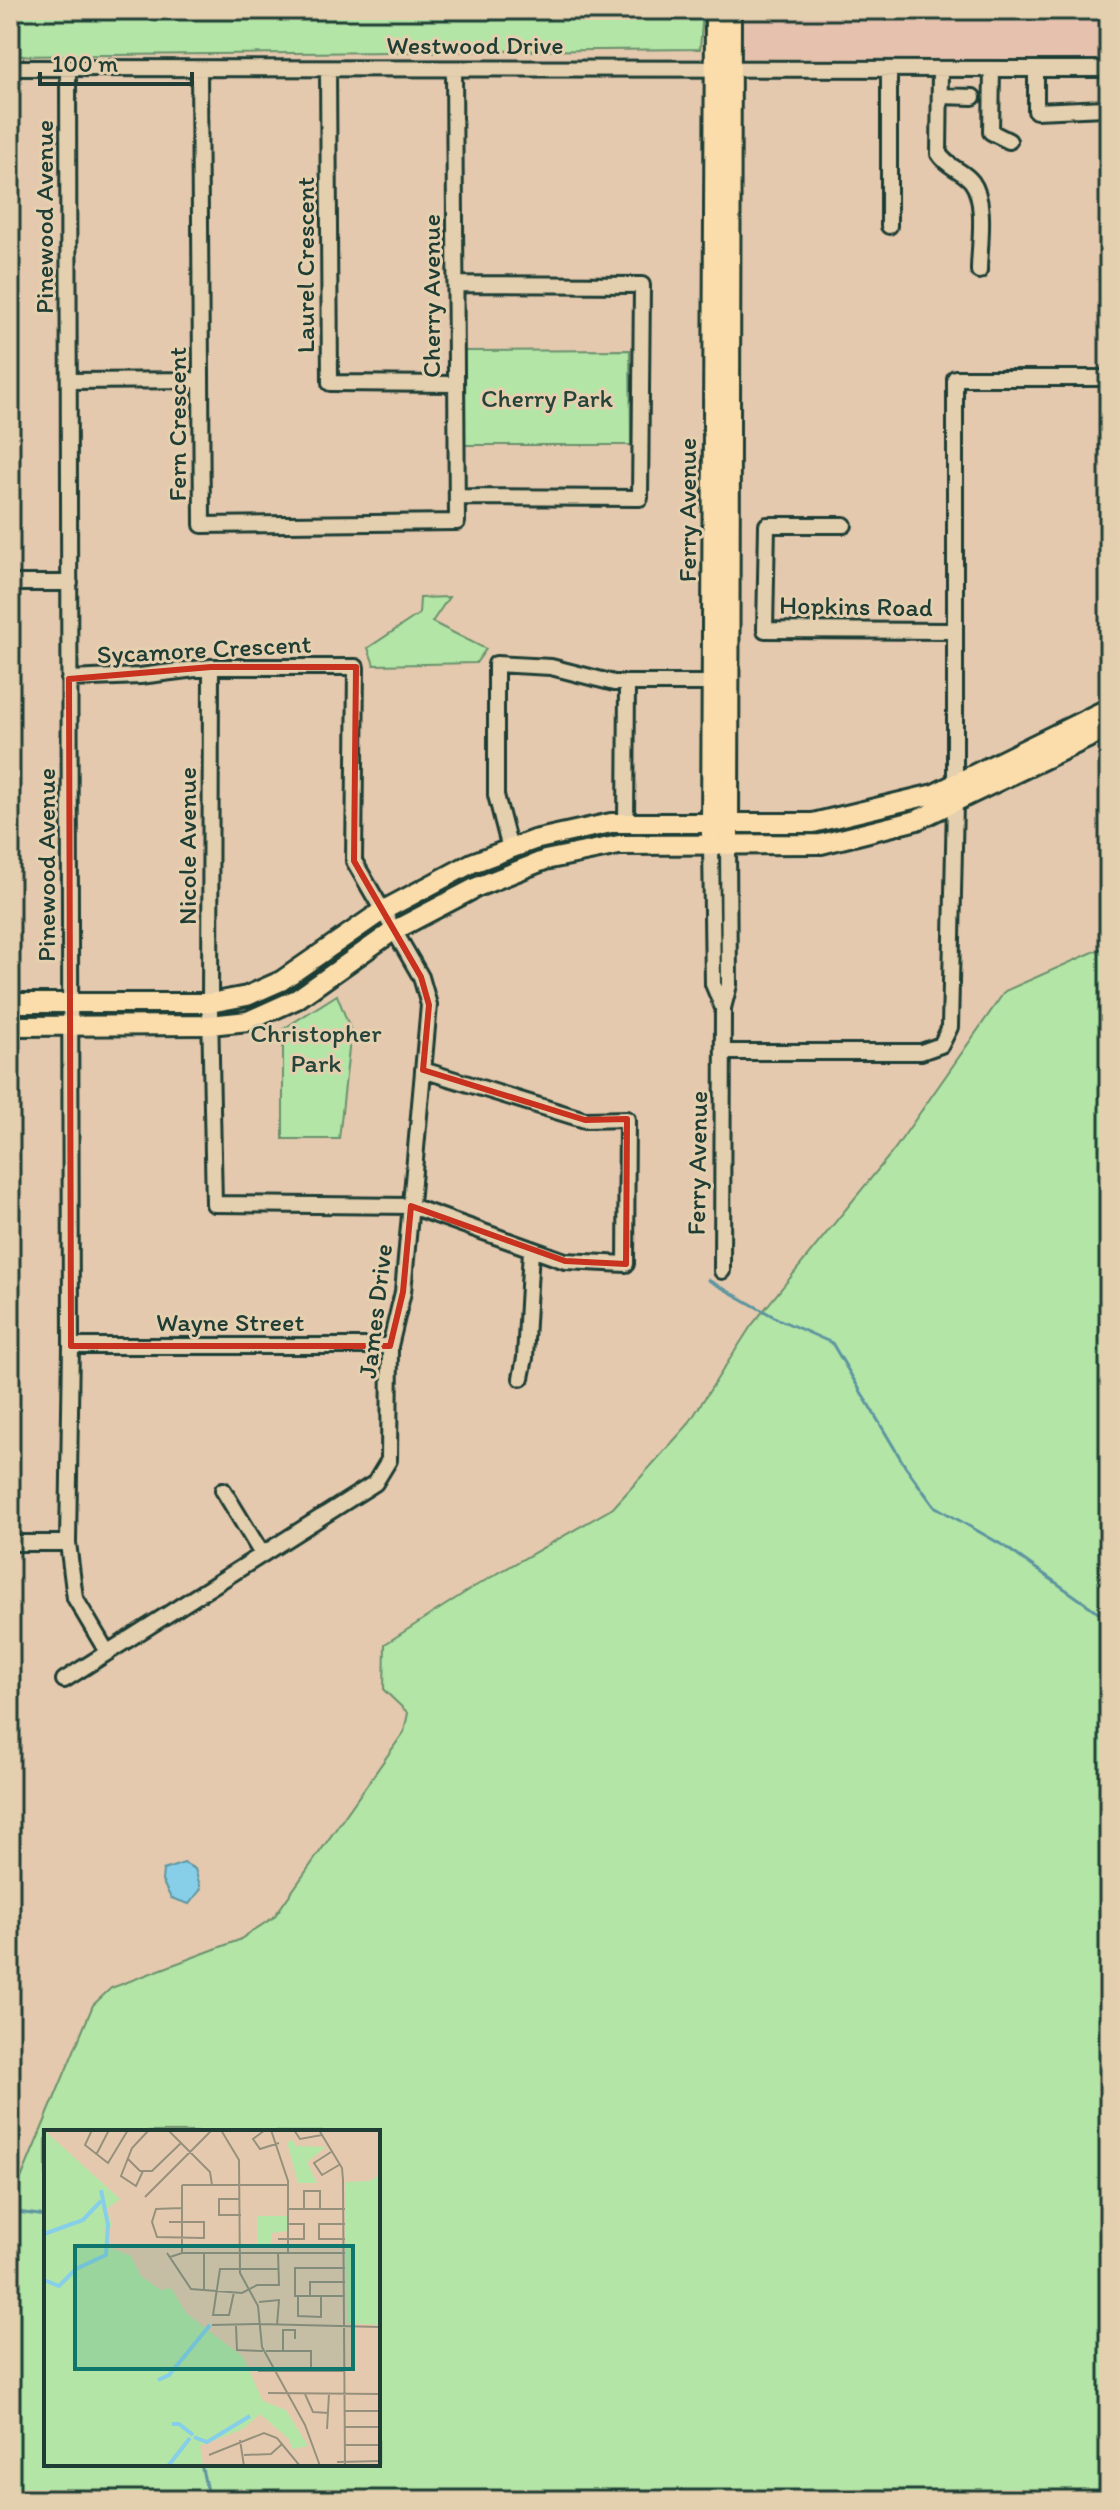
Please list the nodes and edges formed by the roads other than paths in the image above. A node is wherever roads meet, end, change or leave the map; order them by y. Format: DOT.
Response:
graph roads {
  1 [pos="715,10"];
  2 [pos="731,10"];
  3 [pos="10,68"];
  4 [pos="68,69"];
  5 [pos="199,69"];
  6 [pos="328,69"];
  7 [pos="454,69"];
  8 [pos="722,69"];
  9 [pos="889,69"];
  10 [pos="940,69"];
  11 [pos="992,69"];
  12 [pos="1036,69"];
  13 [pos="1109,69"];
  14 [pos="940,96"];
  15 [pos="973,97"];
  16 [pos="1105,108"];
  17 [pos="1009,141"];
  18 [pos="889,226"];
  19 [pos="979,271"];
  20 [pos="456,284"];
  21 [pos="1109,378"];
  22 [pos="201,380"];
  23 [pos="69,381"];
  24 [pos="456,384"];
  25 [pos="457,497"];
  26 [pos="457,522"];
  27 [pos="844,525"];
  28 [pos="10,583"];
  29 [pos="70,583"];
  30 [pos="955,631"];
  31 [pos="211,667"];
  32 [pos="69,679"];
  33 [pos="627,683"];
  34 [pos="721,683"];
  35 [pos="1109,708"];
  36 [pos="1109,728"];
  37 [pos="955,783"];
  38 [pos="955,803"];
  39 [pos="626,822"];
  40 [pos="720,823"];
  41 [pos="720,845"];
  42 [pos="510,849"];
  43 [pos="382,911"];
  44 [pos="393,931"];
  45 [pos="10,1003"];
  46 [pos="70,1003"];
  47 [pos="210,1003"];
  48 [pos="210,1025"];
  49 [pos="10,1026"];
  50 [pos="70,1026"];
  51 [pos="725,1052"];
  52 [pos="423,1070"];
  53 [pos="411,1206"];
  54 [pos="531,1250"];
  55 [pos="722,1271"];
  56 [pos="71,1346"];
  57 [pos="390,1346"];
  58 [pos="521,1378"];
  59 [pos="223,1490"];
  60 [pos="10,1543"];
  61 [pos="68,1543"];
  62 [pos="262,1554"];
  63 [pos="107,1652"];
  64 [pos="64,1680"];
  1 -- 8 [label="main road, Ferry Avenue"];
  2 -- 8 [label="main road, Ferry Avenue"];
  3 -- 4 [label="street, Westwood Drive"];
  4 -- 5 [label="street, Westwood Drive"];
  4 -- 23 [label="street, Pinewood Avenue"];
  5 -- 6 [label="street, Westwood Drive"];
  5 -- 22 [label="street, Fern Crescent"];
  6 -- 7 [label="street, Westwood Drive"];
  6 -- 24 [label="street, Laurel Crescent"];
  7 -- 8 [label="street, Westwood Drive"];
  7 -- 20 [label="street, Cherry Avenue"];
  8 -- 9 [label="street, Westwood Drive"];
  8 -- 34 [label="main road, Ferry Avenue"];
  9 -- 10 [label="street, Westwood Drive"];
  9 -- 18 [label="street"];
  10 -- 11 [label="street, Westwood Drive"];
  10 -- 14 [label="street"];
  11 -- 12 [label="street, Westwood Drive"];
  11 -- 17 [label="street"];
  12 -- 13 [label="street, Westwood Drive"];
  12 -- 16 [label="street"];
  14 -- 15 [label="street"];
  14 -- 19 [label="street"];
  20 -- 24 [label="street, Cherry Avenue"];
  20 -- 25 [label="street"];
  21 -- 30 [label="street, Hopkins Road"];
  22 -- 23 [label="street"];
  22 -- 26 [label="street, Fern Crescent"];
  23 -- 29 [label="street, Pinewood Avenue"];
  24 -- 25 [label="street, Cherry Avenue"];
  25 -- 26 [label="street, Cherry Avenue"];
  27 -- 30 [label="street, Hopkins Road"];
  28 -- 29 [label="street"];
  29 -- 32 [label="street, Pinewood Avenue"];
  30 -- 37 [label="street, Hopkins Road"];
  31 -- 32 [label="street, Sycamore Crescent"];
  31 -- 43 [label="street, Sycamore Crescent"];
  31 -- 47 [label="street, Nicole Avenue"];
  32 -- 46 [label="street, Pinewood Avenue"];
  33 -- 34 [label="street"];
  33 -- 39 [label="street"];
  33 -- 42 [label="street"];
  34 -- 40 [label="main road, Ferry Avenue"];
  35 -- 37 [label="main road"];
  36 -- 38 [label="main road"];
  37 -- 40 [label="main road"];
  38 -- 41 [label="main road"];
  38 -- 51 [label="street"];
  39 -- 40 [label="main road"];
  39 -- 42 [label="main road"];
  40 -- 41 [label="main road, Ferry Avenue"];
  41 -- 44 [label="main road"];
  41 -- 51 [label="street, Ferry Avenue"];
  42 -- 43 [label="main road"];
  43 -- 44 [label="street, Sycamore Crescent"];
  43 -- 47 [label="main road"];
  44 -- 48 [label="main road"];
  44 -- 52 [label="street, James Drive"];
  45 -- 46 [label="main road"];
  46 -- 47 [label="main road"];
  46 -- 50 [label="street, Pinewood Avenue"];
  47 -- 48 [label="street, Nicole Avenue"];
  48 -- 50 [label="main road"];
  48 -- 53 [label="street, Nicole Avenue"];
  49 -- 50 [label="main road"];
  50 -- 56 [label="street, Pinewood Avenue"];
  51 -- 55 [label="street, Ferry Avenue"];
  52 -- 53 [label="street, James Drive"];
  52 -- 54 [label="street"];
  53 -- 54 [label="street"];
  53 -- 57 [label="street, James Drive"];
  54 -- 58 [label="street"];
  56 -- 57 [label="street, Wayne Street"];
  56 -- 61 [label="street, Pinewood Avenue"];
  57 -- 62 [label="street, James Drive"];
  59 -- 62 [label="street"];
  60 -- 61 [label="street"];
  61 -- 63 [label="street, Pinewood Avenue"];
  62 -- 63 [label="street, James Drive"];
  63 -- 64 [label="street, James Drive"];
}
